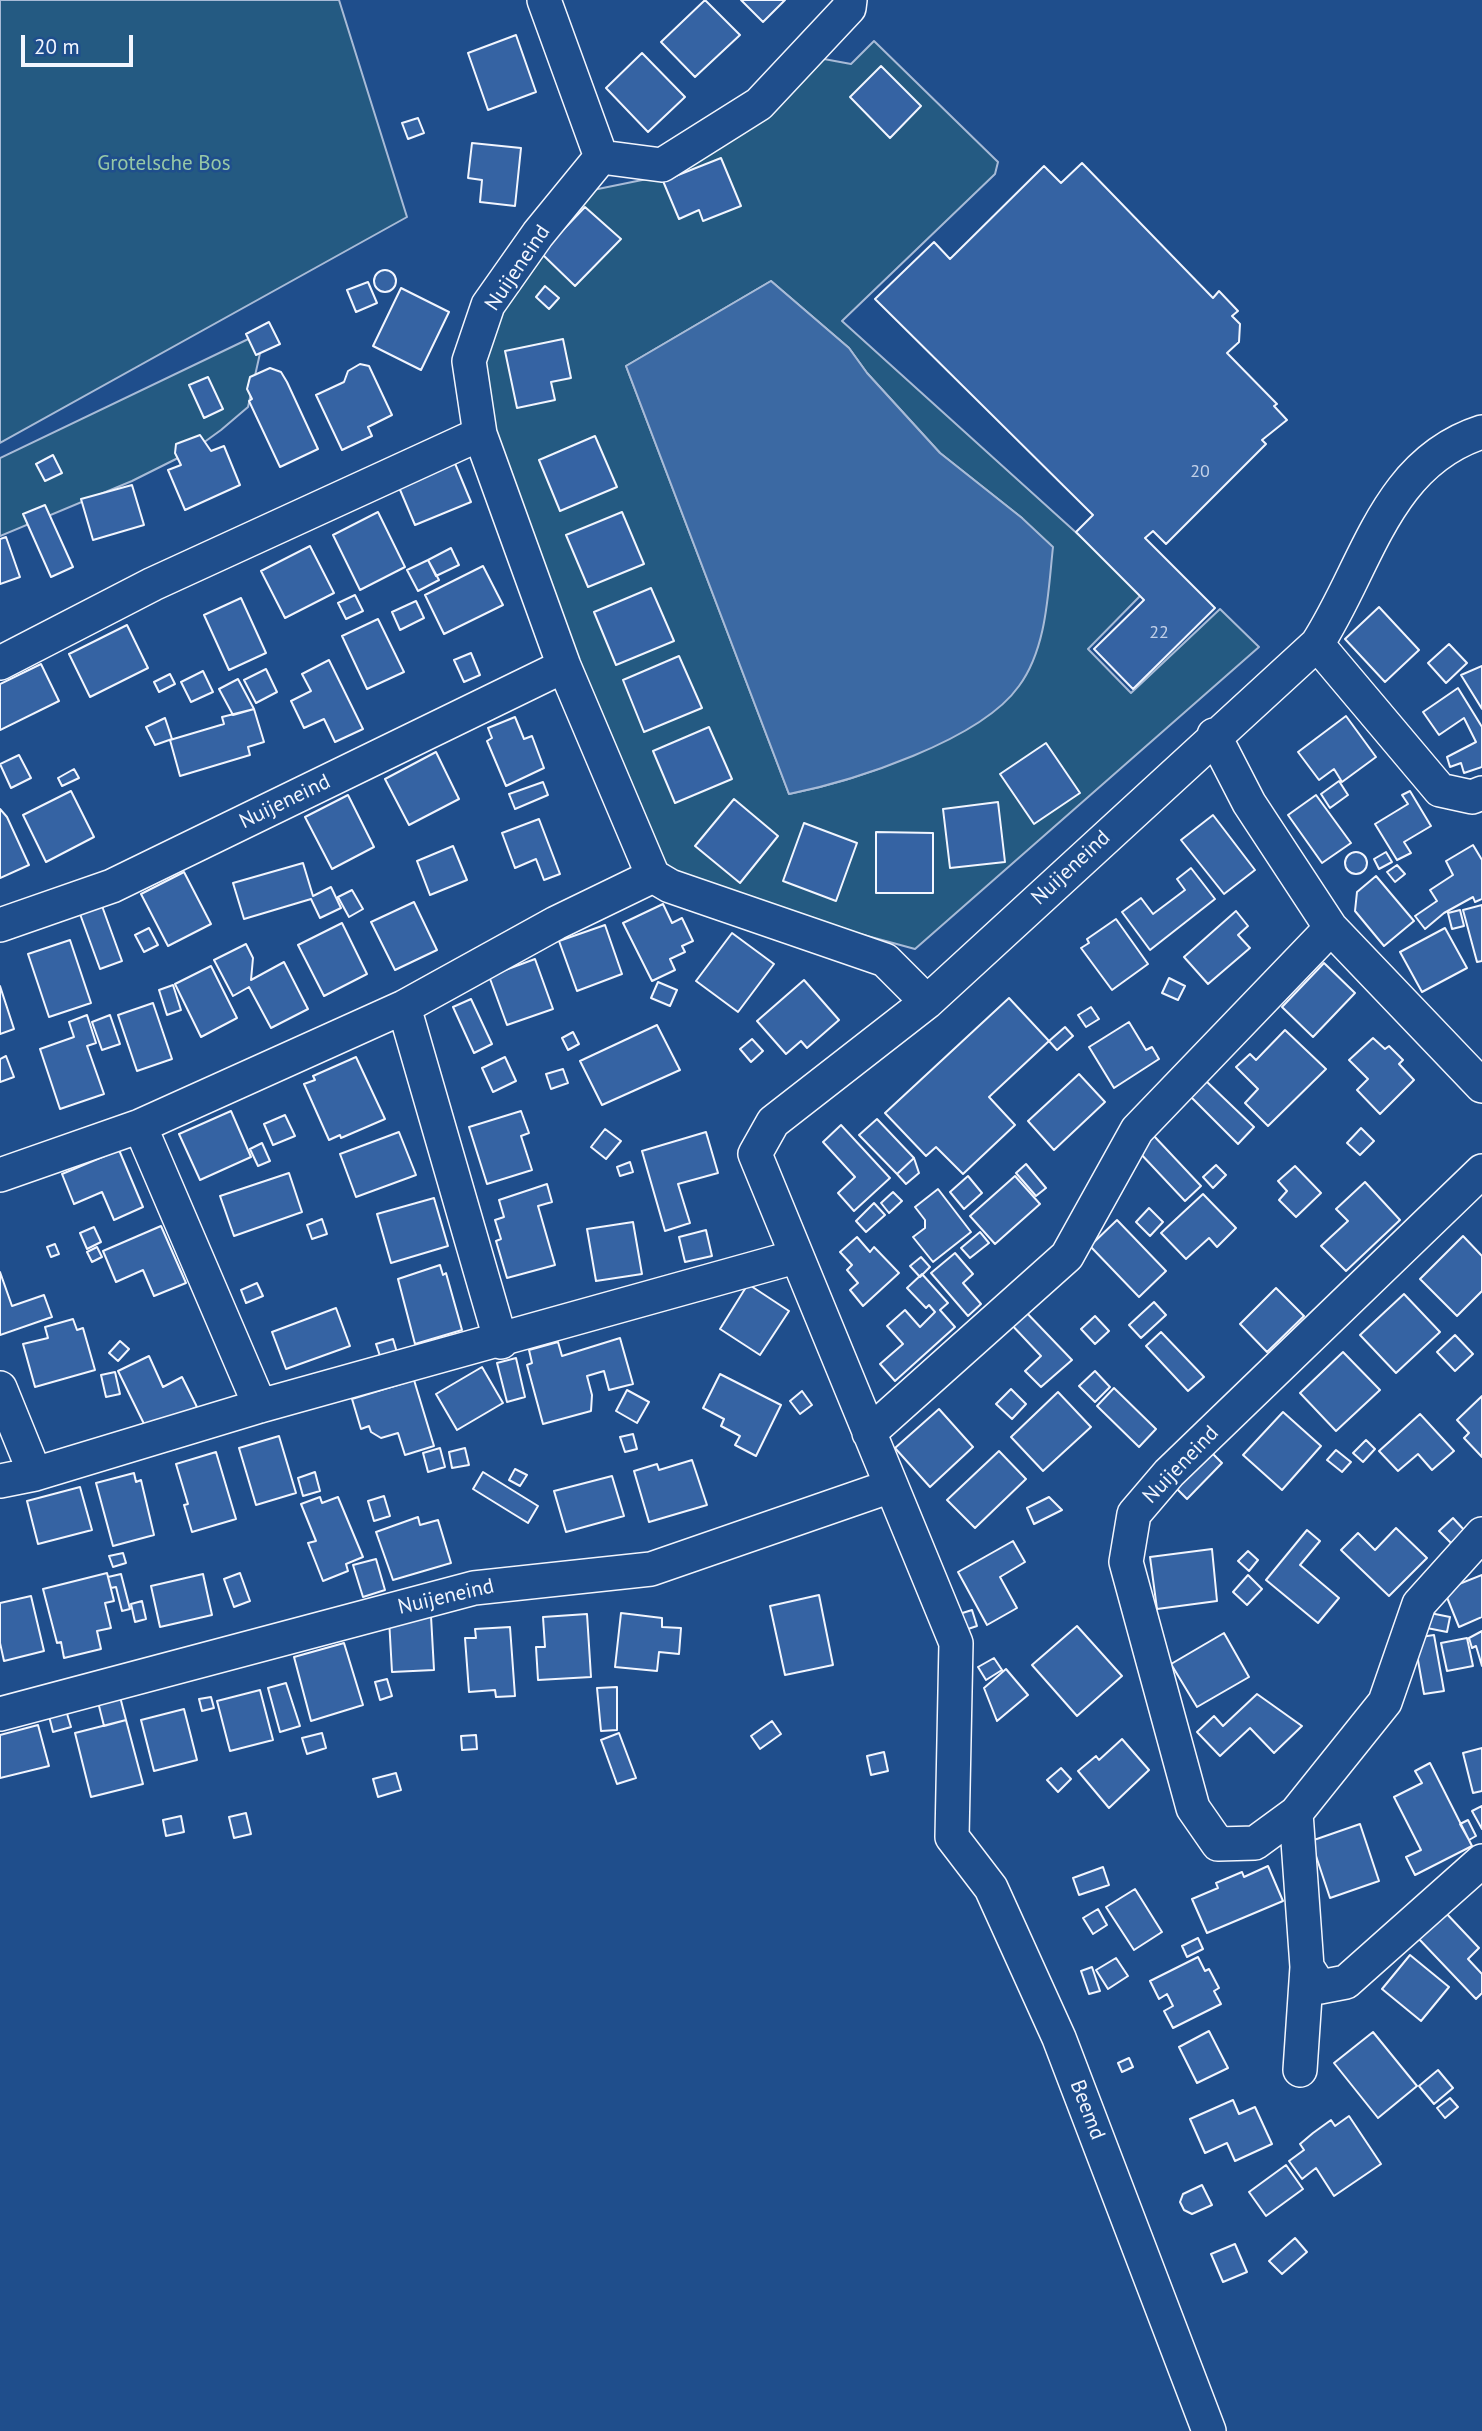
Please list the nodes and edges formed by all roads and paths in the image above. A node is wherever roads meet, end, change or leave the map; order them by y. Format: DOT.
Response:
graph roads {
  1 [pos="544,0"];
  2 [pos="850,0"];
  3 [pos="601,157"];
  4 [pos="1482,432"];
  5 [pos="480,434"];
  6 [pos="1317,643"];
  7 [pos="0,663"];
  8 [pos="564,666"];
  9 [pos="1214,735"];
  10 [pos="1482,793"];
  11 [pos="653,876"];
  12 [pos="0,925"];
  13 [pos="1331,928"];
  14 [pos="927,1002"];
  15 [pos="404,1007"];
  16 [pos="1482,1086"];
  17 [pos="140,1126"];
  18 [pos="1482,1171"];
  19 [pos="0,1175"];
  20 [pos="795,1257"];
  21 [pos="501,1342"];
  22 [pos="0,1388"];
  23 [pos="260,1406"];
  24 [pos="869,1433"];
  25 [pos="35,1474"];
  26 [pos="0,1481"];
  27 [pos="891,1486"];
  28 [pos="1482,1534"];
  29 [pos="0,1714"];
  30 [pos="954,1799"];
  31 [pos="1296,1813"];
  32 [pos="1482,1861"];
  33 [pos="1307,1967"];
  34 [pos="1300,2070"];
  35 [pos="1209,2431"];
  1 -- 3 [label="street"];
  2 -- 3 [label="street"];
  3 -- 5 [label="street, Nuijeneind"];
  4 -- 6 [label="street, Nuijeneind"];
  5 -- 7 [label="street"];
  5 -- 8 [label="street, Nuijeneind"];
  6 -- 9 [label="street, Nuijeneind"];
  6 -- 10 [label="street"];
  8 -- 11 [label="street, Nuijeneind"];
  8 -- 12 [label="street, Nuijeneind"];
  9 -- 13 [label="street"];
  9 -- 14 [label="street, Nuijeneind"];
  11 -- 14 [label="street"];
  11 -- 15 [label="street"];
  13 -- 16 [label="street"];
  13 -- 24 [label="street"];
  14 -- 20 [label="street, Nuijeneind"];
  15 -- 17 [label="street"];
  15 -- 21 [label="street"];
  17 -- 19 [label="street"];
  17 -- 23 [label="street"];
  18 -- 31 [label="street, Nuijeneind"];
  20 -- 21 [label="street"];
  20 -- 24 [label="street, Nuijeneind"];
  21 -- 23 [label="street"];
  22 -- 25 [label="street"];
  23 -- 25 [label="street"];
  24 -- 27 [label="street, Nuijeneind"];
  25 -- 26 [label="street"];
  27 -- 29 [label="street, Nuijeneind"];
  27 -- 30 [label="street, Nuijeneind"];
  28 -- 31 [label="street, Nuijeneind"];
  30 -- 35 [label="street, Beemd"];
  31 -- 33 [label="street"];
  32 -- 33 [label="street"];
  33 -- 34 [label="street"];
}
